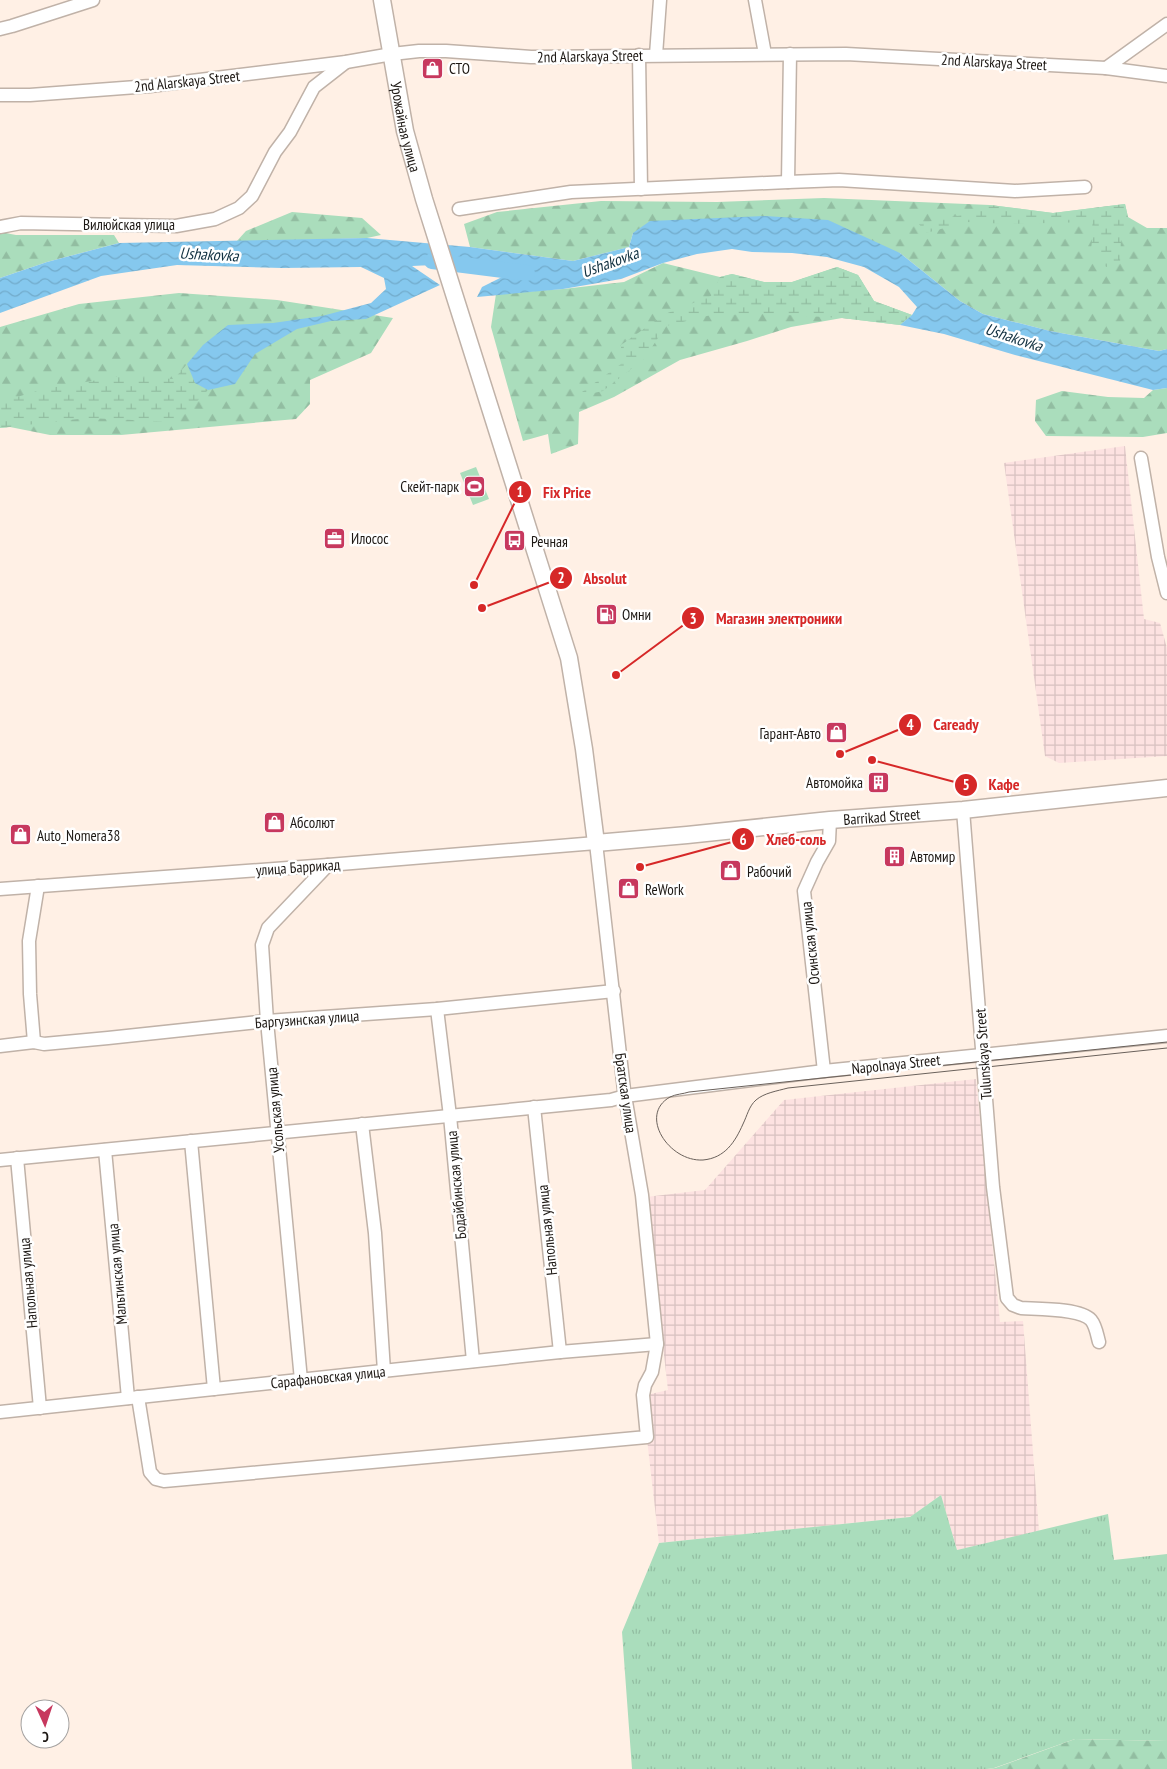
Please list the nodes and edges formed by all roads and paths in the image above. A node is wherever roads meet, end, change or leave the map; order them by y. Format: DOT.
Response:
graph roads {
  1 [pos="93,0"];
  2 [pos="382,0"];
  3 [pos="660,0"];
  4 [pos="755,0"];
  5 [pos="1167,24"];
  6 [pos="0,29"];
  7 [pos="392,54"];
  8 [pos="765,54"];
  9 [pos="790,54"];
  10 [pos="639,55"];
  11 [pos="656,55"];
  12 [pos="346,62"];
  13 [pos="304,67"];
  14 [pos="1106,68"];
  15 [pos="1167,76"];
  16 [pos="314,87"];
  17 [pos="0,96"];
  18 [pos="788,182"];
  19 [pos="1085,187"];
  20 [pos="641,188"];
  21 [pos="459,209"];
  22 [pos="0,227"];
  23 [pos="1141,458"];
  24 [pos="1163,553"];
  25 [pos="1167,593"];
  26 [pos="1167,788"];
  27 [pos="963,810"];
  28 [pos="830,820"];
  29 [pos="596,842"];
  30 [pos="328,865"];
  31 [pos="38,886"];
  32 [pos="0,889"];
  33 [pos="614,990"];
  34 [pos="437,1009"];
  35 [pos="267,1021"];
  36 [pos="1167,1036"];
  37 [pos="34,1042"];
  38 [pos="0,1046"];
  39 [pos="983,1055"];
  40 [pos="824,1071"];
  41 [pos="625,1096"];
  42 [pos="534,1107"];
  43 [pos="450,1116"];
  44 [pos="362,1124"];
  45 [pos="277,1132"];
  46 [pos="191,1141"];
  47 [pos="105,1150"];
  48 [pos="17,1158"];
  49 [pos="0,1160"];
  50 [pos="1098,1342"];
  51 [pos="657,1344"];
  52 [pos="560,1352"];
  53 [pos="473,1361"];
  54 [pos="384,1371"];
  55 [pos="301,1380"];
  56 [pos="214,1389"];
  57 [pos="134,1398"];
  58 [pos="40,1408"];
  59 [pos="0,1412"];
  1 -- 6 [label="street"];
  2 -- 7 [label="main road, Урожайная улица"];
  3 -- 11 [label="street"];
  4 -- 8 [label="street"];
  5 -- 14 [label="street"];
  7 -- 10 [label="street, 2nd Alarskaya Street"];
  7 -- 12 [label="street, 2nd Alarskaya Street"];
  7 -- 29 [label="main road, Урожайная улица"];
  8 -- 9 [label="street, 2nd Alarskaya Street"];
  8 -- 11 [label="street, 2nd Alarskaya Street"];
  9 -- 14 [label="street, 2nd Alarskaya Street"];
  9 -- 18 [label="street"];
  10 -- 11 [label="street, 2nd Alarskaya Street"];
  10 -- 20 [label="street"];
  12 -- 13 [label="street, 2nd Alarskaya Street"];
  12 -- 16 [label="street"];
  13 -- 16 [label="street"];
  13 -- 17 [label="street, 2nd Alarskaya Street"];
  14 -- 15 [label="street, 2nd Alarskaya Street"];
  16 -- 22 [label="street, Вилюйская улица"];
  18 -- 19 [label="street"];
  18 -- 20 [label="street"];
  20 -- 21 [label="street"];
  23 -- 24 [label="street"];
  24 -- 25 [label="street"];
  26 -- 27 [label="main road, Barrikad Street"];
  27 -- 28 [label="main road, Barrikad Street"];
  27 -- 39 [label="street, Tulunskaya Street"];
  28 -- 29 [label="main road, Barrikad Street"];
  28 -- 40 [label="street, Осинская улица"];
  29 -- 30 [label="street, улица Баррикад"];
  29 -- 33 [label="street, Братская улица"];
  30 -- 31 [label="street, улица Баррикад"];
  30 -- 35 [label="street, Усольская улица"];
  31 -- 32 [label="street, улица Баррикад"];
  31 -- 37 [label="street"];
  33 -- 34 [label="street, Баргузинская улица"];
  33 -- 41 [label="street, Братская улица"];
  34 -- 35 [label="street, Баргузинская улица"];
  34 -- 43 [label="street, Бодайбинская улица"];
  35 -- 37 [label="street, Баргузинская улица"];
  35 -- 45 [label="street, Усольская улица"];
  36 -- 39 [label="street, Napolnaya Street"];
  37 -- 38 [label="street, Баргузинская улица"];
  39 -- 40 [label="street, Napolnaya Street"];
  39 -- 50 [label="street, Tulunskaya Street"];
  40 -- 41 [label="street, Napolnaya Street"];
  41 -- 42 [label="street"];
  41 -- 51 [label="street, Братская улица"];
  42 -- 43 [label="street"];
  42 -- 52 [label="street, Напольная улица"];
  43 -- 44 [label="street"];
  43 -- 53 [label="street, Бодайбинская улица"];
  44 -- 45 [label="street"];
  44 -- 54 [label="street"];
  45 -- 46 [label="street"];
  45 -- 55 [label="street, Усольская улица"];
  46 -- 47 [label="street"];
  46 -- 56 [label="street"];
  47 -- 48 [label="street"];
  47 -- 57 [label="street, Мальтинская улица"];
  48 -- 49 [label="street"];
  48 -- 58 [label="street, Напольная улица"];
  51 -- 52 [label="street, Сарафановская улица"];
  51 -- 57 [label="street, Братская улица"];
  52 -- 53 [label="street, Сарафановская улица"];
  53 -- 54 [label="street, Сарафановская улица"];
  54 -- 55 [label="street, Сарафановская улица"];
  55 -- 56 [label="street, Сарафановская улица"];
  56 -- 57 [label="street, Сарафановская улица"];
  57 -- 58 [label="street, Сарафановская улица"];
  58 -- 59 [label="street, Сарафановская улица"];
}
